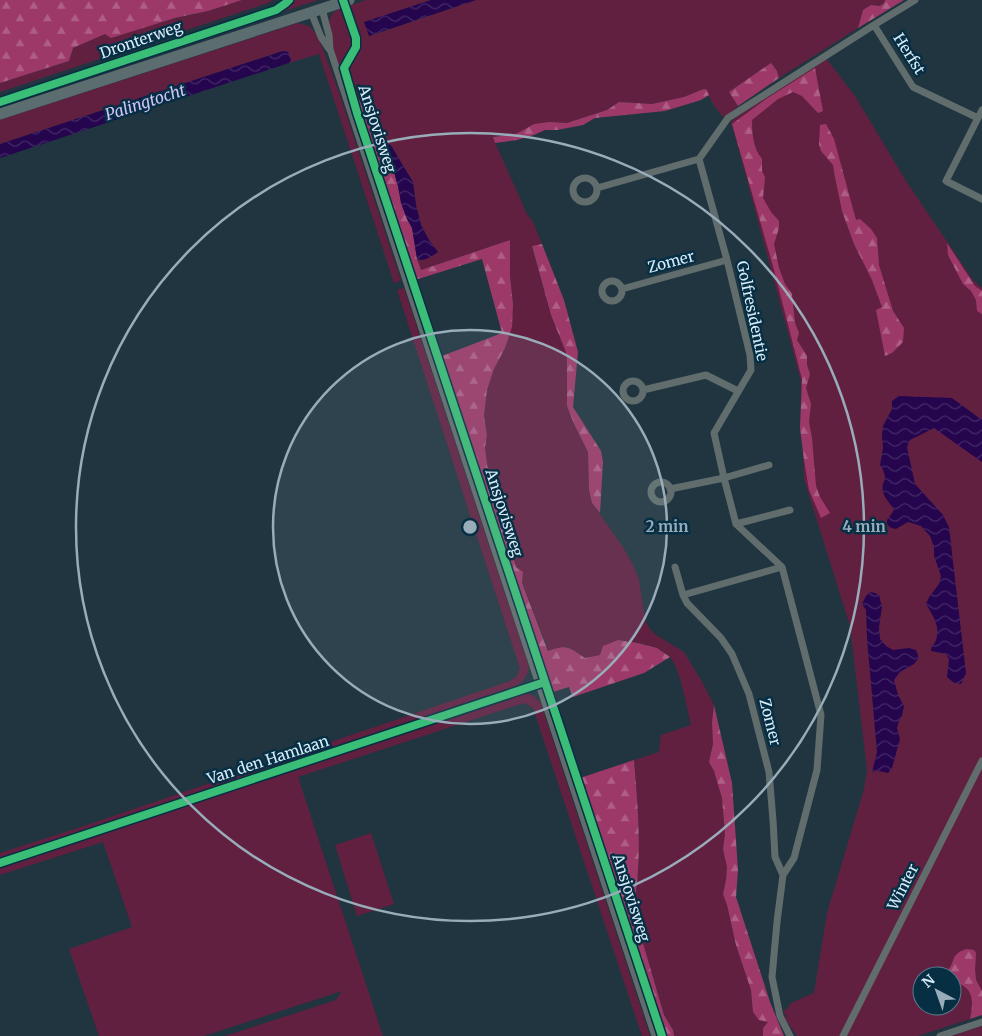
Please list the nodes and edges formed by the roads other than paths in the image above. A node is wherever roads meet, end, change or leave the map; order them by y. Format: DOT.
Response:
graph roads {
  1 [pos="349,0"];
  2 [pos="916,0"];
  3 [pos="317,11"];
  4 [pos="874,25"];
  5 [pos="330,49"];
  6 [pos="982,110"];
  7 [pos="0,114"];
  8 [pos="978,118"];
  9 [pos="699,159"];
  10 [pos="597,188"];
  11 [pos="982,199"];
  12 [pos="727,260"];
  13 [pos="622,289"];
  14 [pos="644,390"];
  15 [pos="738,391"];
  16 [pos="769,465"];
  17 [pos="724,478"];
  18 [pos="670,489"];
  19 [pos="790,510"];
  20 [pos="736,524"];
  21 [pos="675,567"];
  22 [pos="782,567"];
  23 [pos="682,595"];
  24 [pos="539,684"];
  25 [pos="982,761"];
  26 [pos="0,863"];
  27 [pos="783,875"];
  28 [pos="982,1022"];
  29 [pos="655,1036"];
  30 [pos="790,1036"];
  31 [pos="843,1036"];
  32 [pos="940,1036"];
  1 -- 3 [label="main road, Dronterweg"];
  2 -- 4 [label="street"];
  3 -- 5 [label="street, Ansjovisweg"];
  3 -- 5 [label="street, Ansjovisweg"];
  3 -- 7 [label="main road, Dronterweg"];
  4 -- 8 [label="street, Herfst"];
  4 -- 9 [label="street"];
  5 -- 24 [label="street, Ansjovisweg"];
  6 -- 8 [label="street"];
  8 -- 11 [label="street"];
  9 -- 10 [label="street"];
  9 -- 12 [label="street, Golfresidentie"];
  12 -- 13 [label="street, Zomer"];
  12 -- 15 [label="street, Golfresidentie"];
  14 -- 15 [label="street"];
  15 -- 17 [label="street, Golfresidentie"];
  16 -- 17 [label="street"];
  17 -- 18 [label="street"];
  17 -- 20 [label="street, Golfresidentie"];
  19 -- 20 [label="street"];
  20 -- 22 [label="street"];
  21 -- 23 [label="street, Zomer"];
  22 -- 23 [label="street"];
  22 -- 27 [label="street"];
  23 -- 27 [label="street, Zomer"];
  24 -- 26 [label="street, Van den Hamlaan"];
  24 -- 29 [label="street, Ansjovisweg"];
  25 -- 31 [label="street, Winter"];
  27 -- 30 [label="street"];
  28 -- 32 [label="street"];
}
